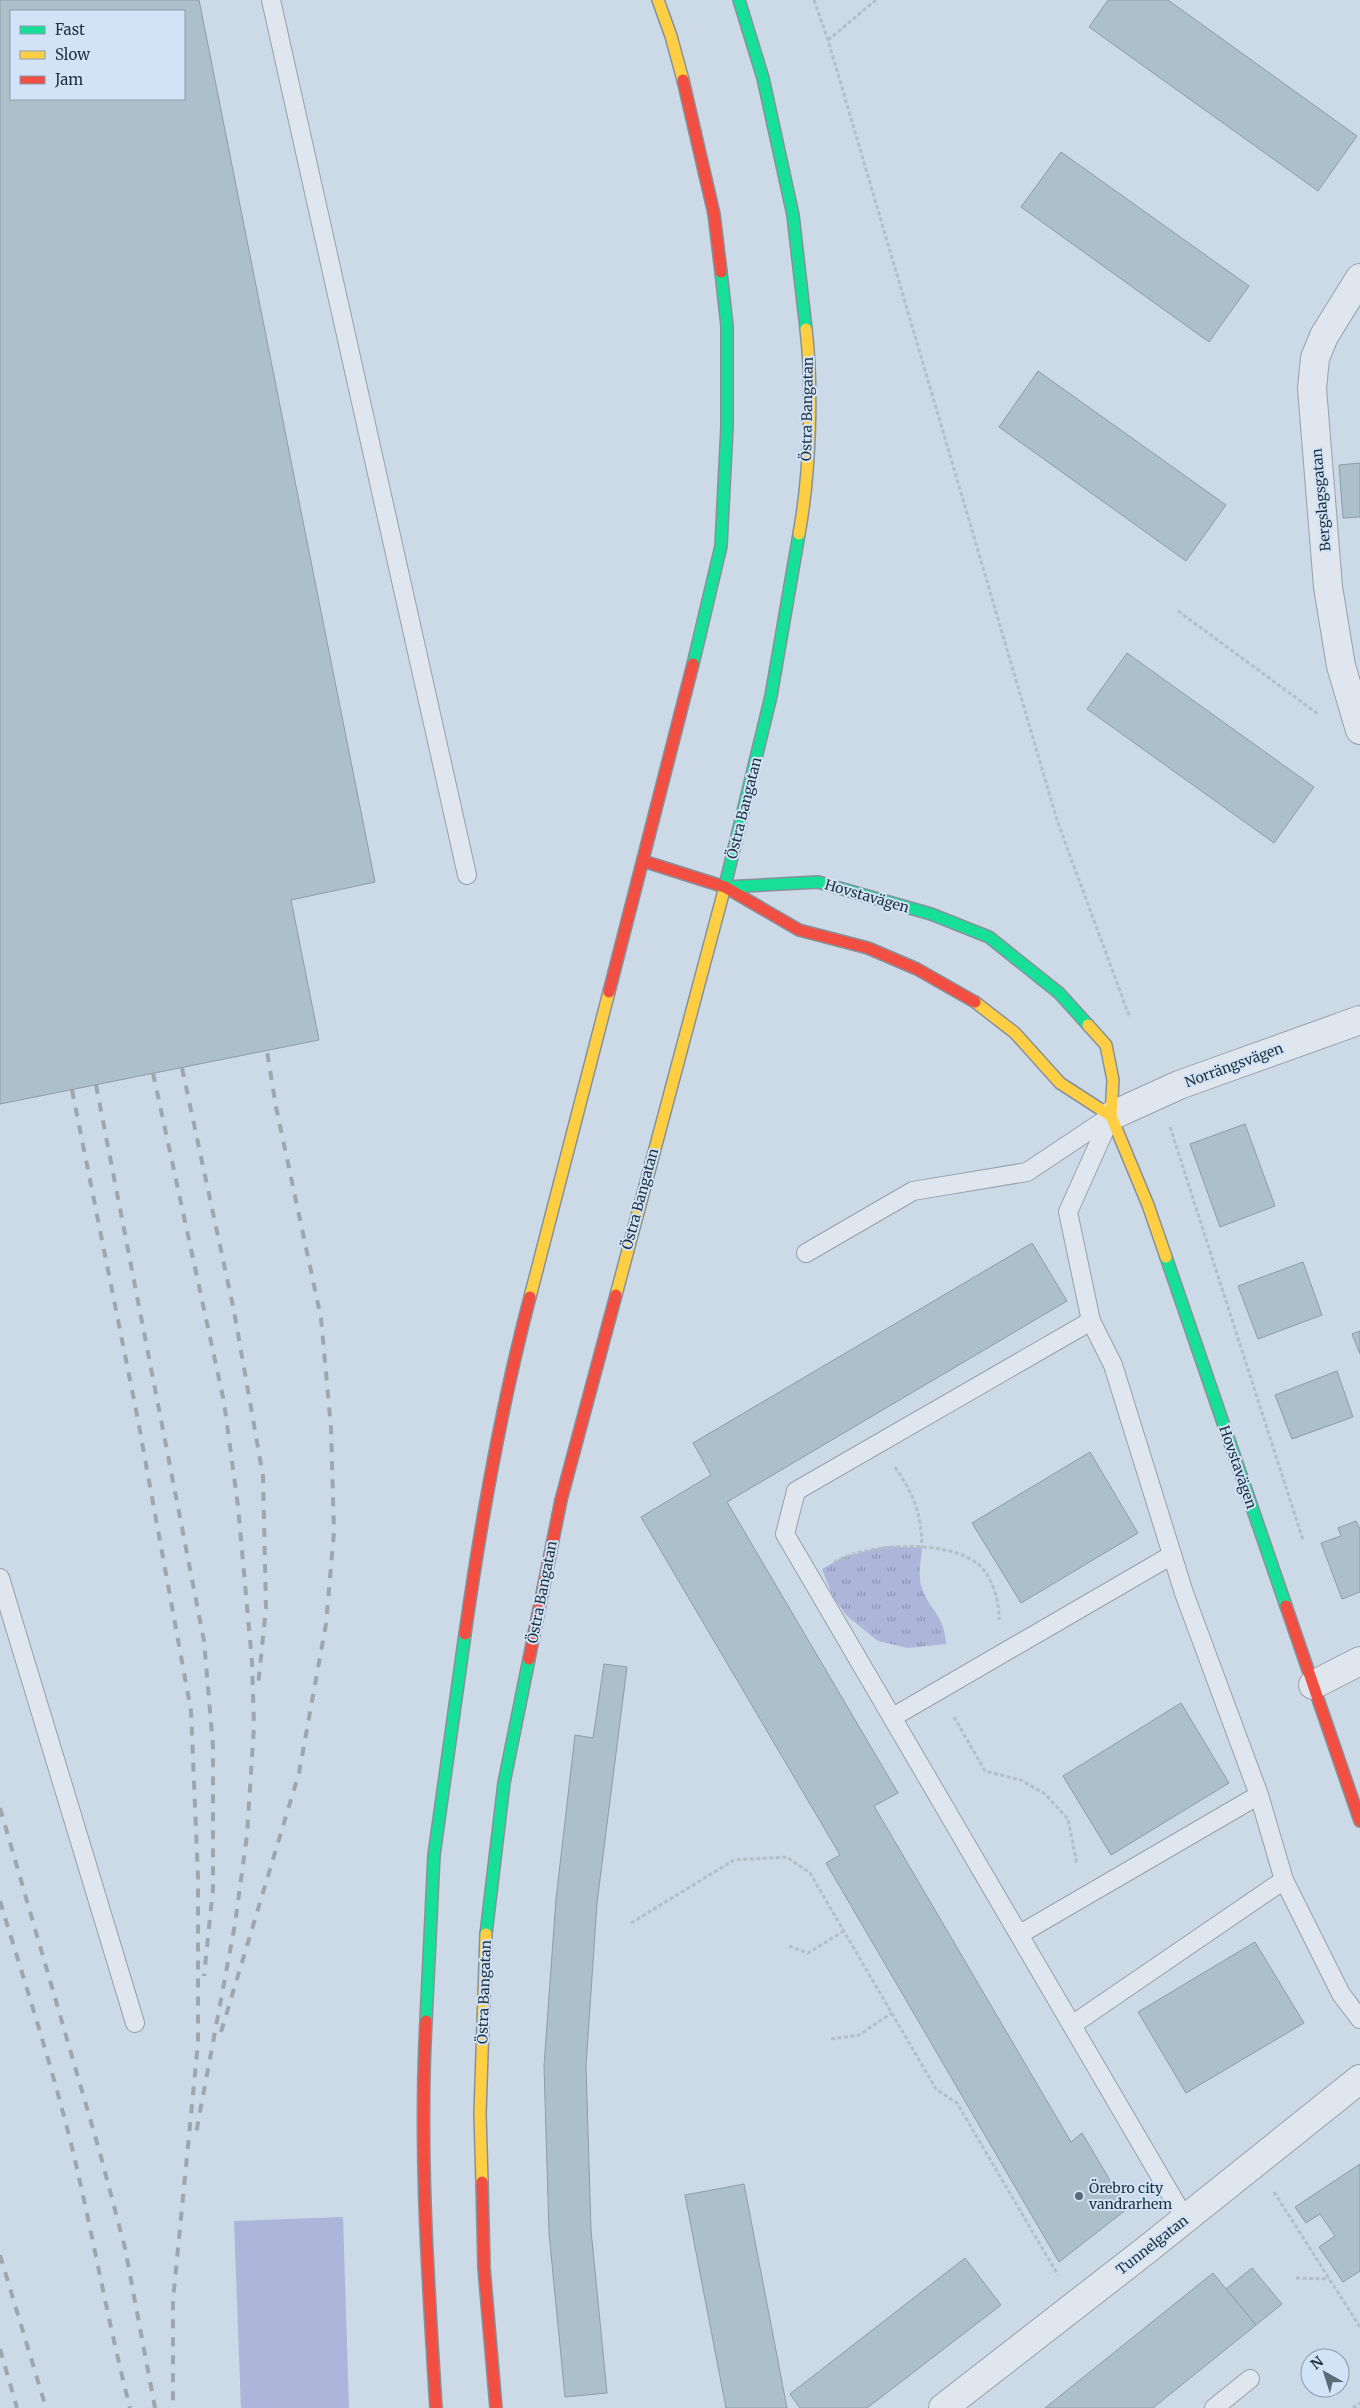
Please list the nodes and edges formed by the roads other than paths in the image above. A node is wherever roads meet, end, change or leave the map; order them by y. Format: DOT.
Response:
graph roads {
  1 [pos="271,0"];
  2 [pos="658,0"];
  3 [pos="739,0"];
  4 [pos="1360,278"];
  5 [pos="1360,730"];
  6 [pos="643,861"];
  7 [pos="468,874"];
  8 [pos="725,887"];
  9 [pos="1360,1020"];
  10 [pos="1111,1116"];
  11 [pos="806,1253"];
  12 [pos="1091,1321"];
  13 [pos="1172,1555"];
  14 [pos="0,1578"];
  15 [pos="1360,1661"];
  16 [pos="1313,1685"];
  17 [pos="893,1717"];
  18 [pos="1259,1795"];
  19 [pos="1360,1820"];
  20 [pos="1284,1880"];
  21 [pos="1020,1934"];
  22 [pos="1360,2019"];
  23 [pos="135,2023"];
  24 [pos="1072,2025"];
  25 [pos="1360,2079"];
  26 [pos="1185,2219"];
  27 [pos="1250,2379"];
  28 [pos="436,2408"];
  29 [pos="496,2408"];
  30 [pos="943,2408"];
  31 [pos="1214,2408"];
  1 -- 7 [label="lane"];
  2 -- 6 [label="main road"];
  3 -- 8 [label="main road, Östra Bangatan"];
  4 -- 5 [label="street, Bergslagsgatan"];
  6 -- 8 [label="main road"];
  6 -- 28 [label="main road"];
  8 -- 10 [label="main road"];
  8 -- 10 [label="main road, Hovstavägen"];
  8 -- 29 [label="main road, Östra Bangatan"];
  9 -- 10 [label="street, Norrängsvägen"];
  10 -- 11 [label="lane"];
  10 -- 12 [label="lane"];
  10 -- 16 [label="main road, Hovstavägen"];
  12 -- 13 [label="lane"];
  12 -- 17 [label="lane"];
  13 -- 17 [label="lane"];
  13 -- 18 [label="lane"];
  14 -- 23 [label="lane"];
  15 -- 16 [label="street"];
  16 -- 19 [label="main road, Hovstavägen"];
  17 -- 21 [label="lane"];
  18 -- 20 [label="lane"];
  18 -- 21 [label="lane"];
  20 -- 22 [label="lane"];
  20 -- 24 [label="lane"];
  21 -- 24 [label="lane"];
  24 -- 26 [label="lane"];
  25 -- 26 [label="street, Tunnelgatan"];
  26 -- 30 [label="street, Tunnelgatan"];
  27 -- 31 [label="lane"];
}
